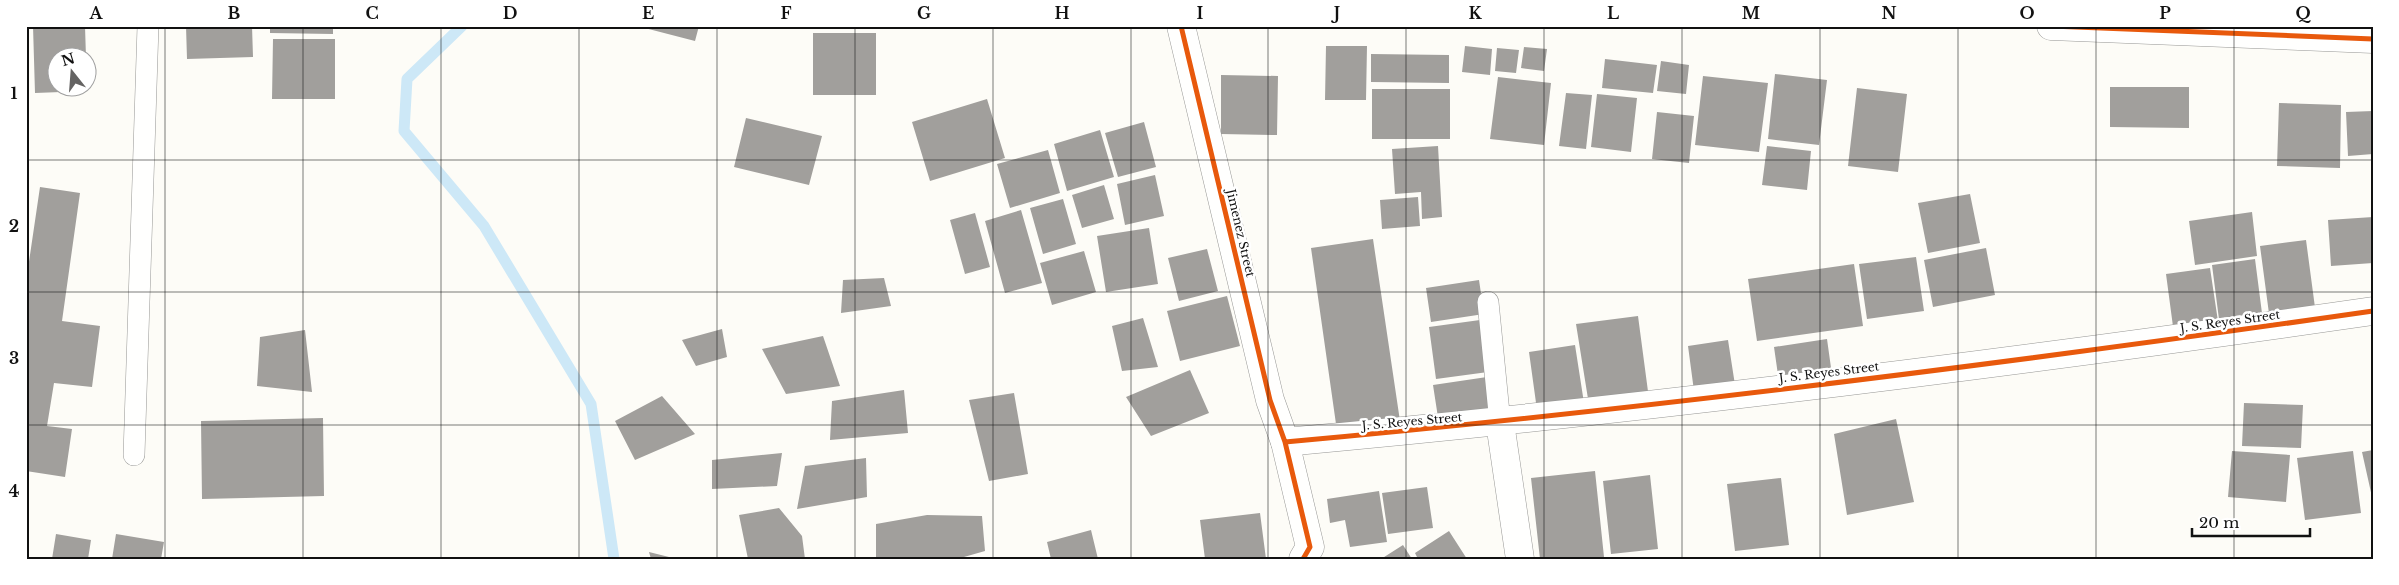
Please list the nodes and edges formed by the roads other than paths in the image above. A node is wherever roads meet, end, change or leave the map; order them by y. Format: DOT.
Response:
graph roads {
  1 [pos="148,26"];
  2 [pos="1181,26"];
  3 [pos="2051,26"];
  4 [pos="2373,39"];
  5 [pos="1488,302"];
  6 [pos="2373,311"];
  7 [pos="1500,423"];
  8 [pos="1286,442"];
  9 [pos="134,455"];
  10 [pos="1303,559"];
  11 [pos="1520,559"];
  1 -- 9 [label="lane"];
  2 -- 8 [label="street, Jimenez Street"];
  3 -- 4 [label="street"];
  5 -- 7 [label="lane"];
  6 -- 7 [label="street, J. S. Reyes Street"];
  7 -- 8 [label="street, J. S. Reyes Street"];
  7 -- 11 [label="street"];
  8 -- 10 [label="street, Jimenez Street"];
}
